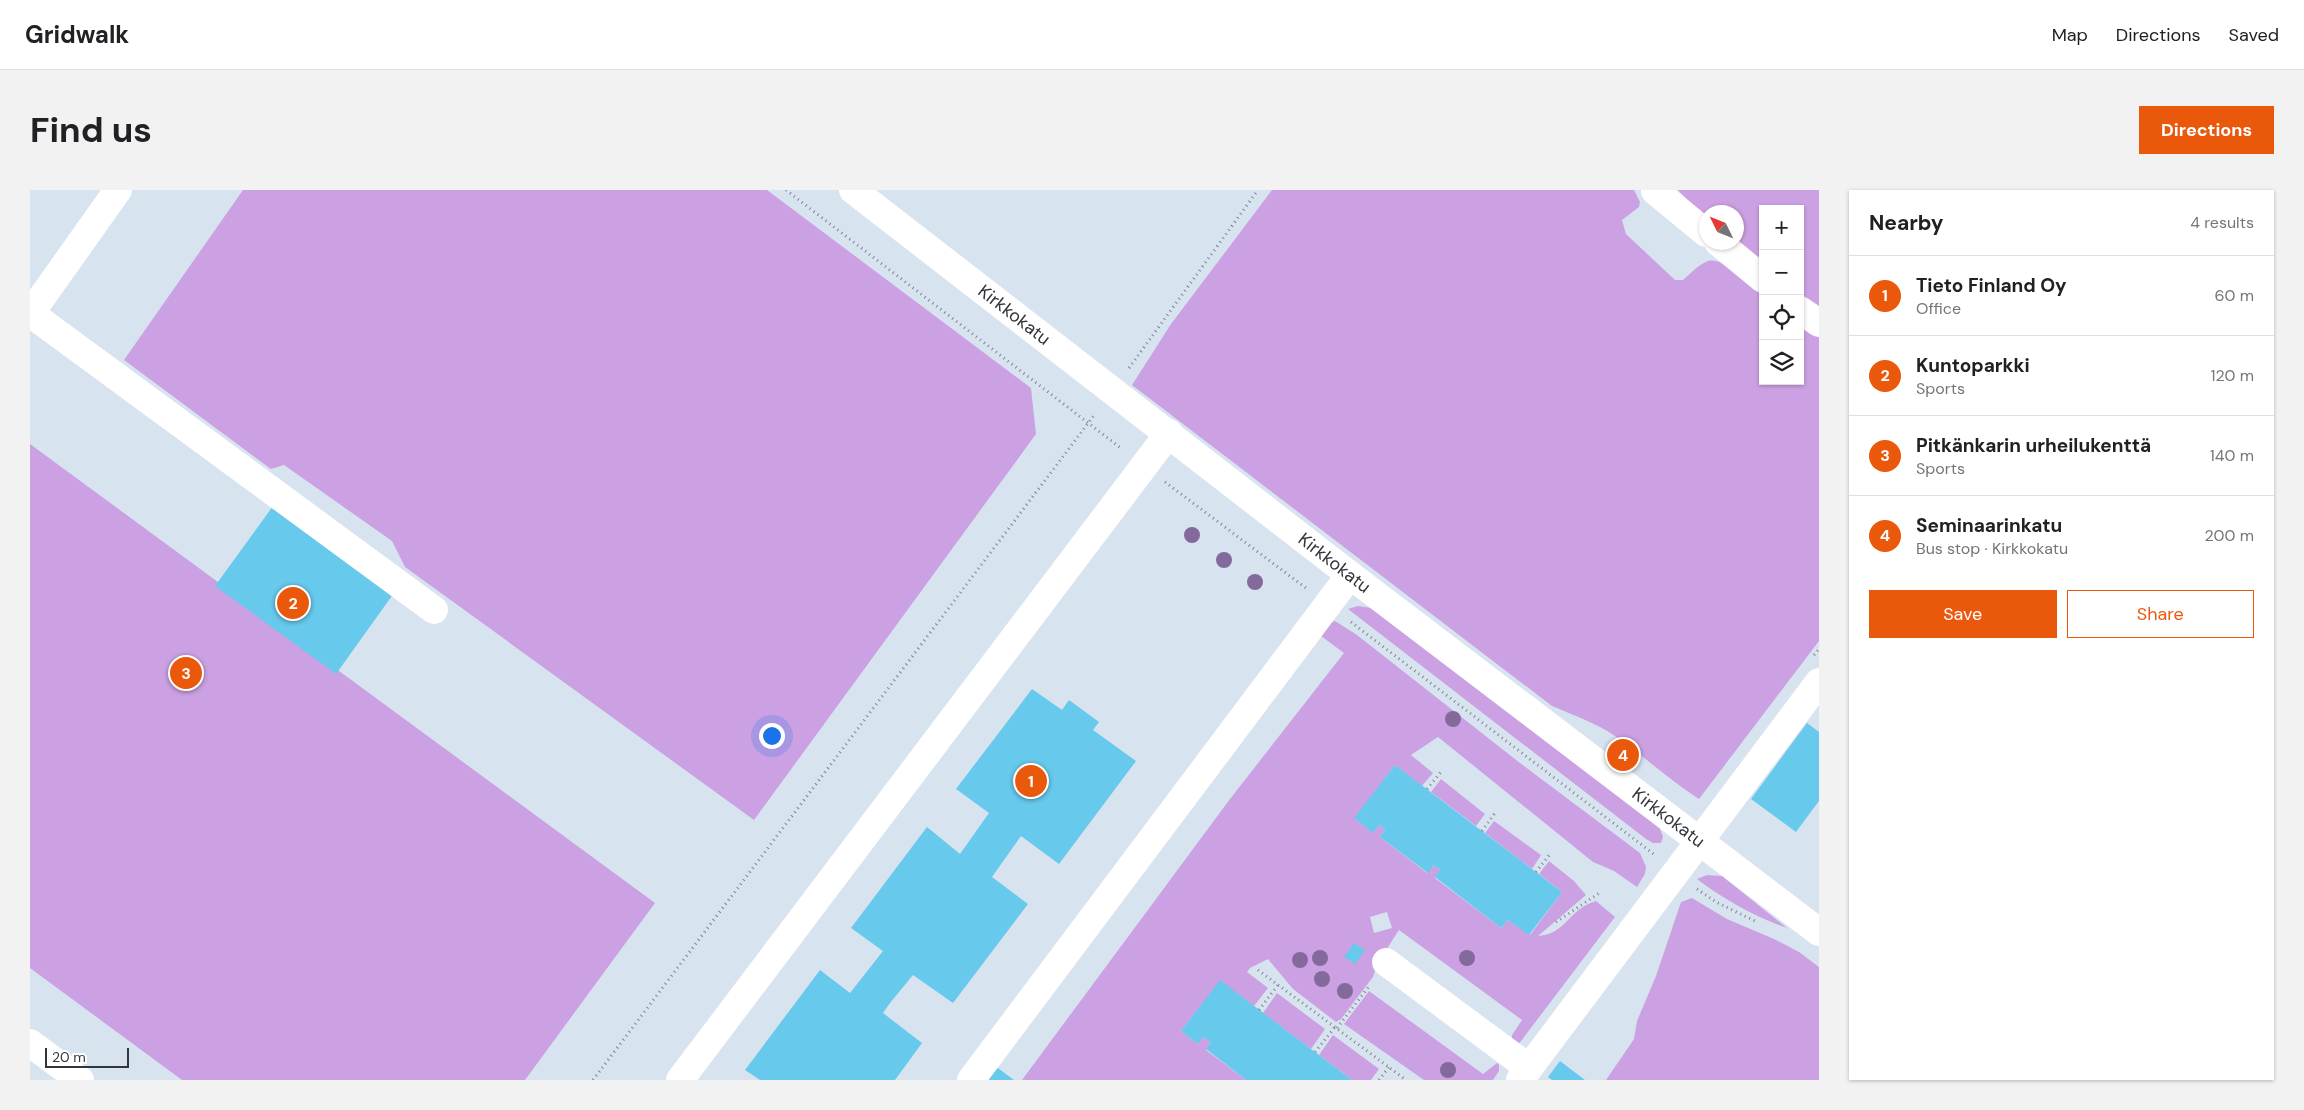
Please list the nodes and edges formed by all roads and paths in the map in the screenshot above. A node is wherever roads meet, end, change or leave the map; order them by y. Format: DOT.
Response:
graph roads {
  1 [pos="118,190"];
  2 [pos="786,190"];
  3 [pos="853,190"];
  4 [pos="1258,190"];
  5 [pos="1655,191"];
  6 [pos="1699,227"];
  7 [pos="1728,250"];
  8 [pos="1759,276"];
  9 [pos="30,313"];
  10 [pos="1804,313"];
  11 [pos="1819,323"];
  12 [pos="1114,390"];
  13 [pos="1088,423"];
  14 [pos="1169,433"];
  15 [pos="1144,466"];
  16 [pos="1350,574"];
  17 [pos="1328,604"];
  18 [pos="434,610"];
  19 [pos="1819,682"];
  20 [pos="1440,772"];
  21 [pos="1427,789"];
  22 [pos="1495,813"];
  23 [pos="1482,830"];
  24 [pos="1701,841"];
  25 [pos="1550,854"];
  26 [pos="1536,872"];
  27 [pos="1676,873"];
  28 [pos="1600,892"];
  29 [pos="1556,922"];
  30 [pos="1764,925"];
  31 [pos="1819,932"];
  32 [pos="1386,962"];
  33 [pos="1258,970"];
  34 [pos="1278,985"];
  35 [pos="1259,1010"];
  36 [pos="1336,1028"];
  37 [pos="30,1043"];
  38 [pos="1315,1052"];
  39 [pos="1389,1067"];
  40 [pos="1524,1074"];
  41 [pos="80,1080"];
  42 [pos="593,1080"];
  43 [pos="680,1080"];
  44 [pos="971,1080"];
  45 [pos="1379,1080"];
  46 [pos="1406,1080"];
  1 -- 9 [label="street"];
  2 -- 13 [label="path"];
  3 -- 12 [label="street, Kirkkokatu"];
  4 -- 12 [label="path"];
  5 -- 6 [label="street"];
  7 -- 8 [label="street"];
  9 -- 18 [label="street"];
  10 -- 11 [label="street"];
  12 -- 13 [label="path"];
  12 -- 14 [label="street, Kirkkokatu"];
  13 -- 15 [label="path"];
  13 -- 42 [label="path"];
  14 -- 15 [label="street"];
  14 -- 16 [label="street, Kirkkokatu"];
  15 -- 17 [label="path"];
  15 -- 43 [label="street"];
  16 -- 17 [label="street"];
  16 -- 24 [label="street, Kirkkokatu"];
  17 -- 27 [label="path"];
  17 -- 44 [label="street"];
  19 -- 24 [label="street"];
  20 -- 21 [label="path"];
  22 -- 23 [label="path"];
  24 -- 27 [label="street"];
  24 -- 31 [label="street, Kirkkokatu"];
  25 -- 26 [label="path"];
  27 -- 30 [label="path"];
  27 -- 40 [label="street"];
  28 -- 29 [label="path"];
  32 -- 36 [label="path"];
  32 -- 40 [label="street"];
  33 -- 34 [label="path"];
  34 -- 35 [label="path"];
  34 -- 36 [label="path"];
  36 -- 38 [label="path"];
  36 -- 39 [label="path"];
  37 -- 41 [label="street"];
  39 -- 45 [label="path"];
  39 -- 46 [label="path"];
}
